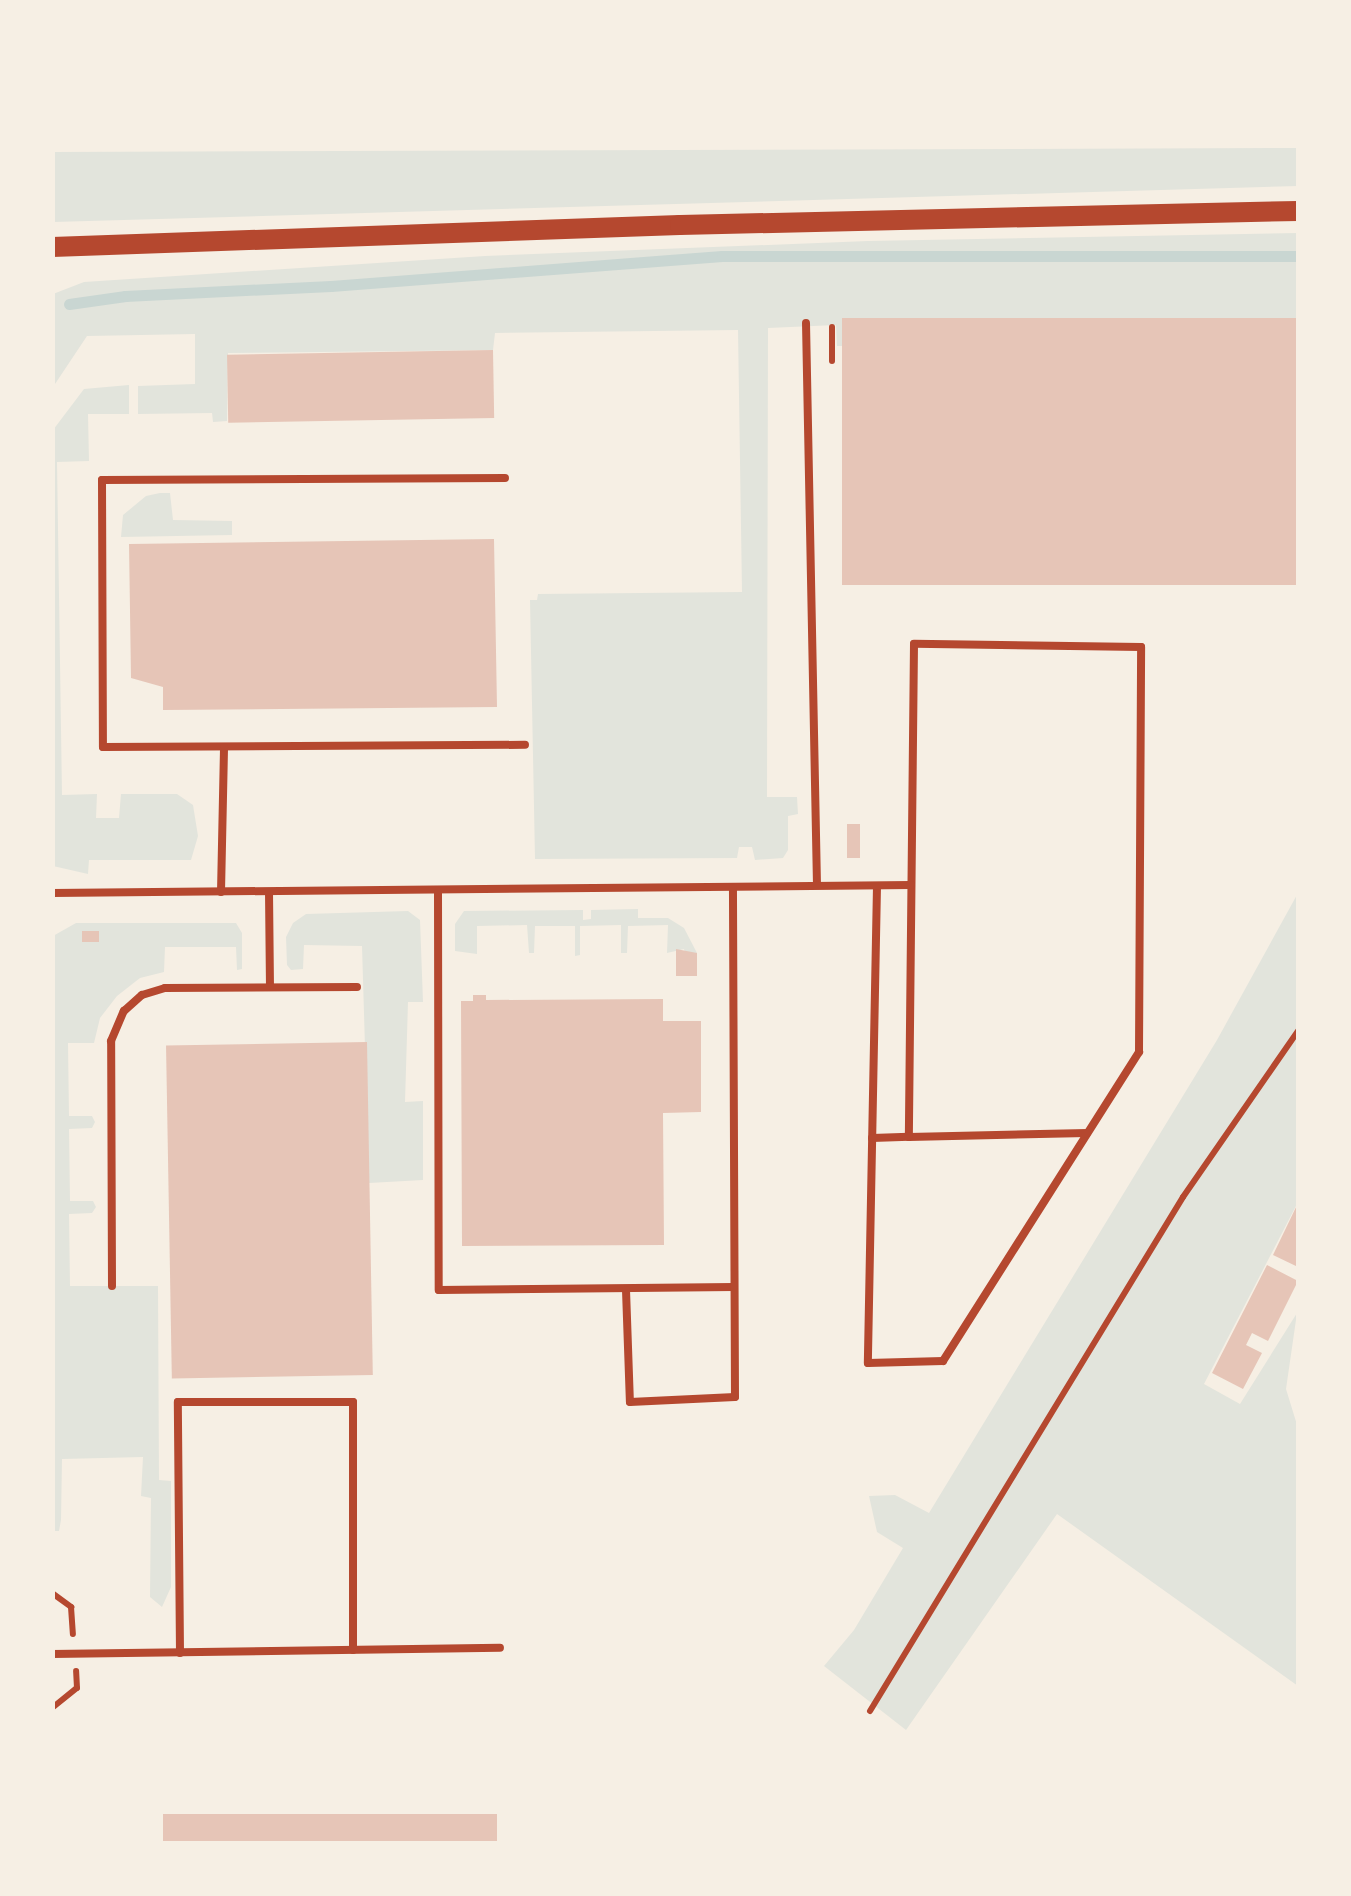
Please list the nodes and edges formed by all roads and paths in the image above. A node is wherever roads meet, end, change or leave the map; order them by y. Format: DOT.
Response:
graph roads {
  1 [pos="1298,210"];
  2 [pos="52,247"];
  3 [pos="806,323"];
  4 [pos="505,478"];
  5 [pos="525,745"];
  6 [pos="224,747"];
  7 [pos="817,885"];
  8 [pos="877,886"];
  9 [pos="911,886"];
  10 [pos="733,888"];
  11 [pos="221,892"];
  12 [pos="269,892"];
  13 [pos="438,892"];
  14 [pos="52,893"];
  15 [pos="270,987"];
  16 [pos="357,987"];
  17 [pos="1298,1031"];
  18 [pos="1087,1134"];
  19 [pos="908,1137"];
  20 [pos="872,1138"];
  21 [pos="112,1286"];
  22 [pos="734,1287"];
  23 [pos="626,1290"];
  24 [pos="52,1592"];
  25 [pos="71,1607"];
  26 [pos="500,1648"];
  27 [pos="353,1650"];
  28 [pos="180,1653"];
  29 [pos="52,1654"];
  30 [pos="77,1688"];
  31 [pos="52,1708"];
  32 [pos="870,1710"];
  1 -- 2 [label="main road"];
  3 -- 7 [label="lane"];
  4 -- 6 [label="lane"];
  5 -- 6 [label="lane"];
  6 -- 11 [label="lane"];
  7 -- 8 [label="lane"];
  7 -- 10 [label="lane"];
  8 -- 9 [label="lane"];
  8 -- 20 [label="lane"];
  9 -- 18 [label="lane"];
  9 -- 19 [label="lane"];
  10 -- 13 [label="lane"];
  10 -- 22 [label="lane"];
  11 -- 12 [label="lane"];
  11 -- 14 [label="lane"];
  12 -- 13 [label="lane"];
  12 -- 15 [label="lane"];
  13 -- 23 [label="lane"];
  15 -- 16 [label="lane"];
  15 -- 21 [label="lane"];
  17 -- 32 [label="path"];
  18 -- 19 [label="lane"];
  18 -- 20 [label="lane"];
  19 -- 20 [label="lane"];
  22 -- 23 [label="lane"];
  22 -- 23 [label="lane"];
  24 -- 25 [label="path"];
  26 -- 27 [label="lane"];
  27 -- 28 [label="lane"];
  27 -- 28 [label="lane"];
  28 -- 29 [label="lane"];
  30 -- 31 [label="path"];
}
